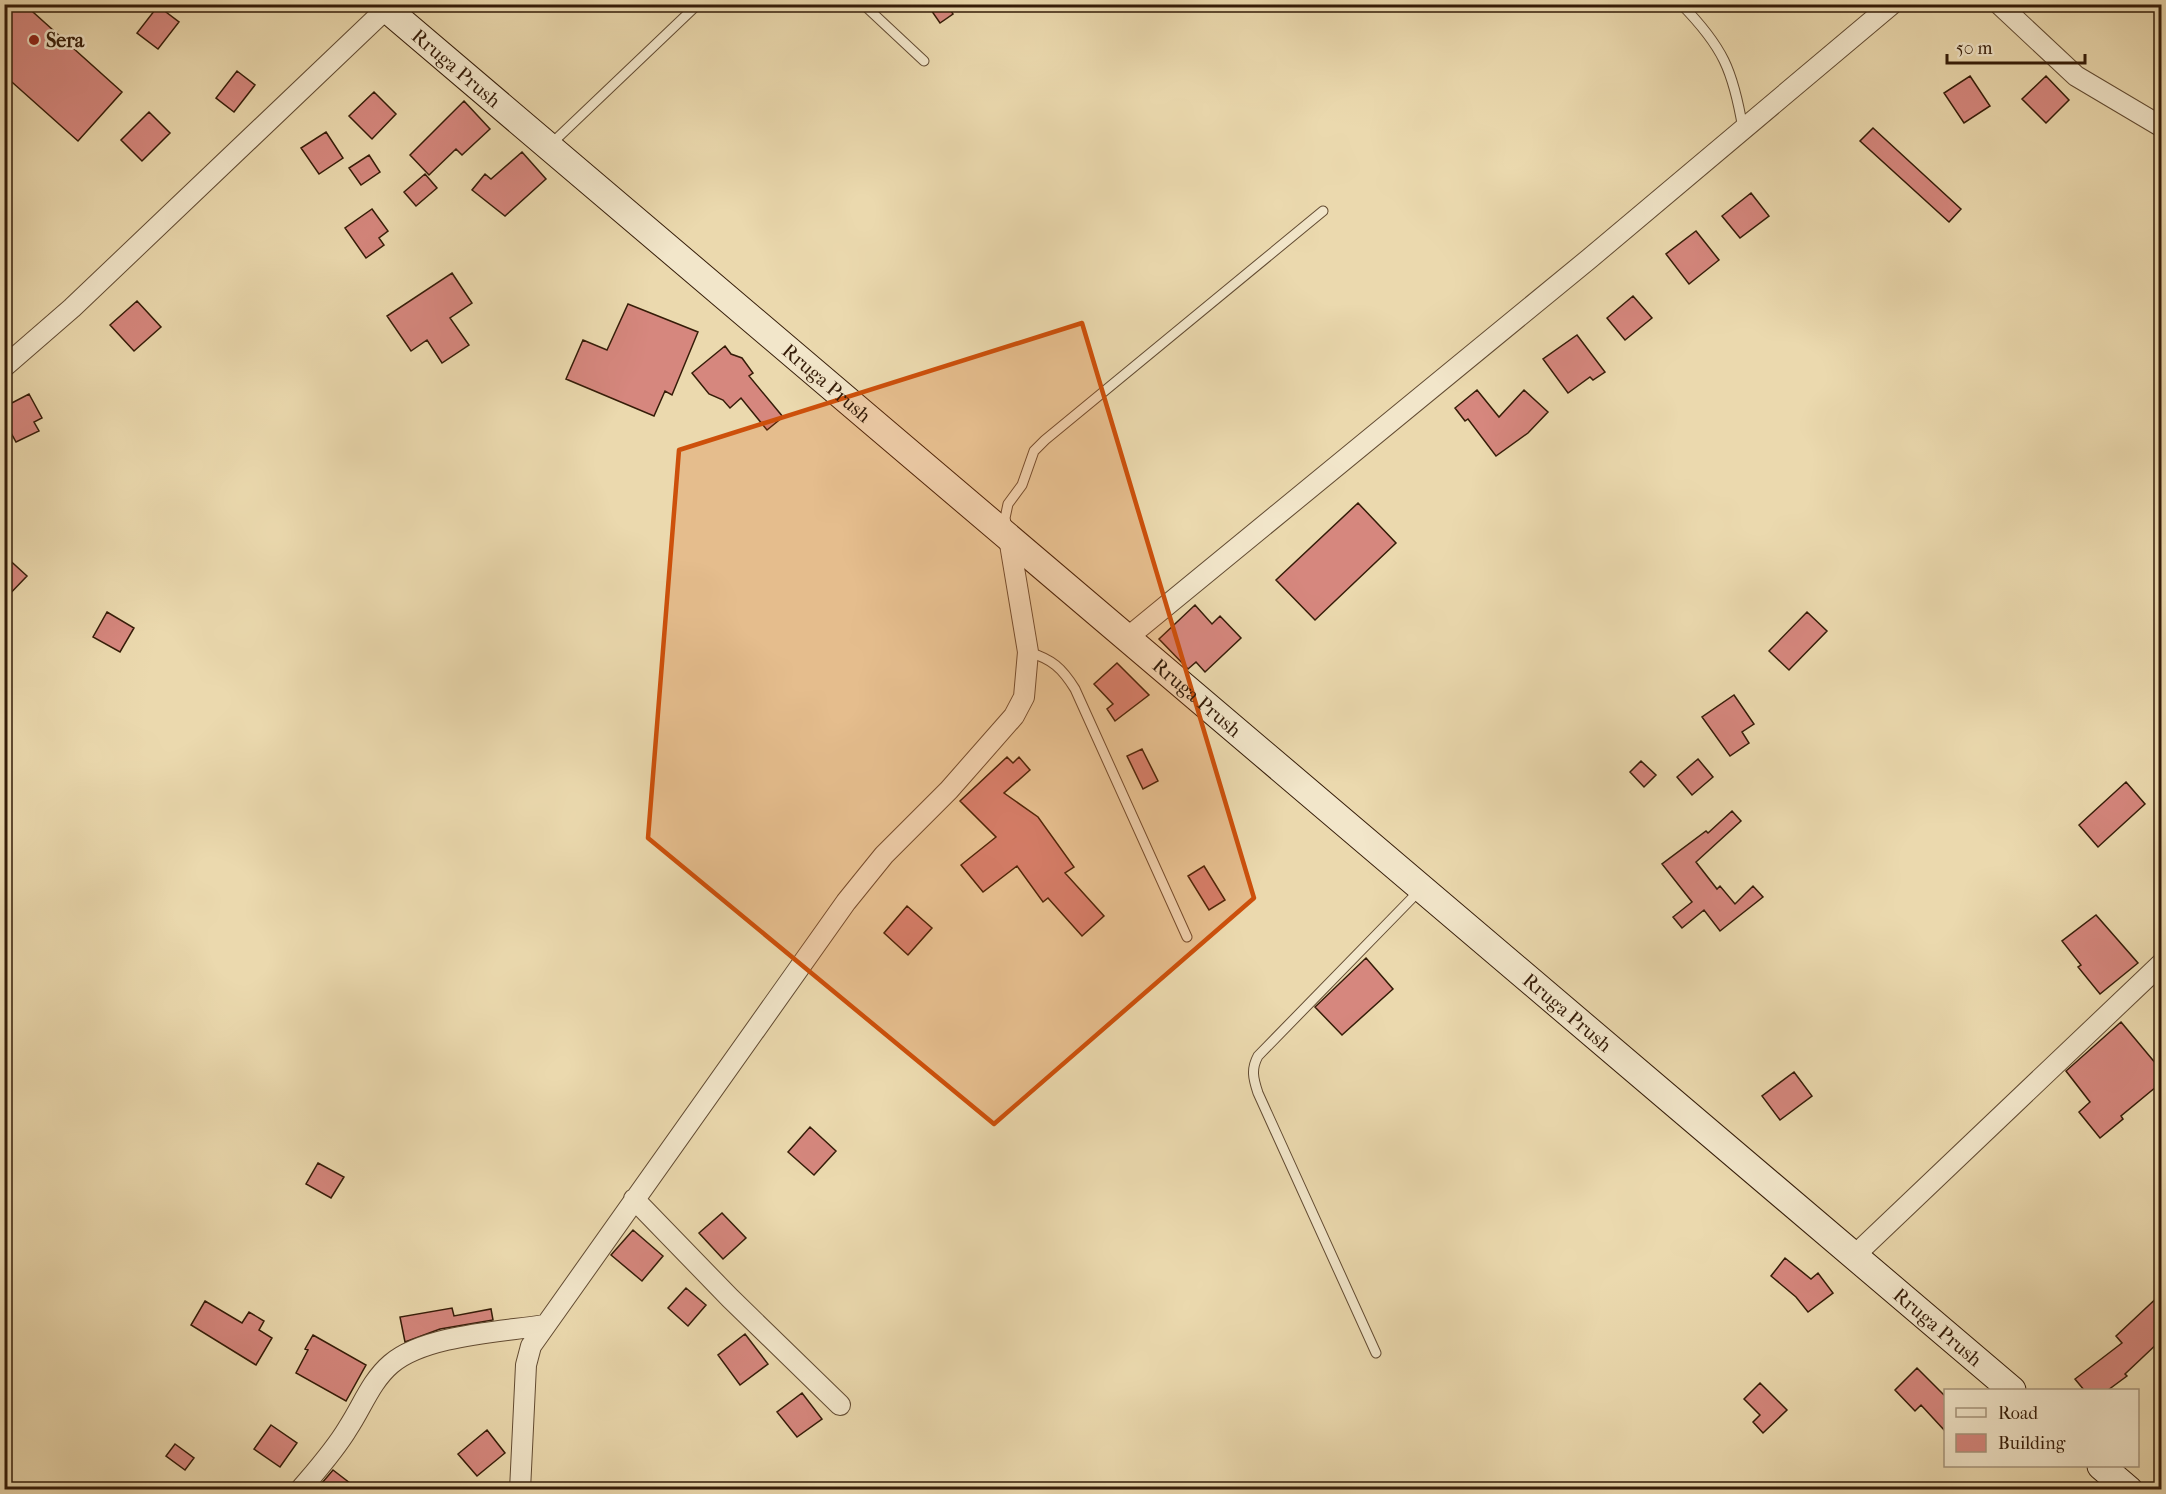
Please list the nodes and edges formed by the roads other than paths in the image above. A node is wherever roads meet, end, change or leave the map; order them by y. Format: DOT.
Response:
graph roads {
  1 [pos="698,4"];
  2 [pos="863,4"];
  3 [pos="1681,4"];
  4 [pos="1892,4"];
  5 [pos="1999,4"];
  6 [pos="383,7"];
  7 [pos="924,61"];
  8 [pos="2162,127"];
  9 [pos="1743,131"];
  10 [pos="548,146"];
  11 [pos="1323,211"];
  12 [pos="4,367"];
  13 [pos="1009,538"];
  14 [pos="1127,638"];
  15 [pos="1028,652"];
  16 [pos="1421,888"];
  17 [pos="1187,937"];
  18 [pos="2162,963"];
  19 [pos="634,1199"];
  20 [pos="1854,1256"];
  21 [pos="545,1325"];
  22 [pos="1376,1353"];
  23 [pos="2011,1389"];
  24 [pos="840,1405"];
  25 [pos="2102,1467"];
  26 [pos="300,1490"];
  27 [pos="520,1490"];
  28 [pos="2129,1490"];
  1 -- 10 [label="lane"];
  2 -- 7 [label="lane"];
  3 -- 9 [label="lane"];
  4 -- 9 [label="street"];
  5 -- 8 [label="street"];
  6 -- 10 [label="street, Rruga Prush"];
  6 -- 12 [label="street"];
  9 -- 14 [label="street"];
  10 -- 13 [label="street, Rruga Prush"];
  11 -- 13 [label="lane"];
  13 -- 14 [label="street, Rruga Prush"];
  13 -- 15 [label="street"];
  14 -- 16 [label="street, Rruga Prush"];
  15 -- 17 [label="lane"];
  15 -- 19 [label="street"];
  16 -- 20 [label="street, Rruga Prush"];
  16 -- 22 [label="lane"];
  18 -- 20 [label="street"];
  19 -- 21 [label="street"];
  19 -- 24 [label="street"];
  20 -- 23 [label="street, Rruga Prush"];
  21 -- 26 [label="street"];
  21 -- 27 [label="street"];
  25 -- 28 [label="street"];
}
